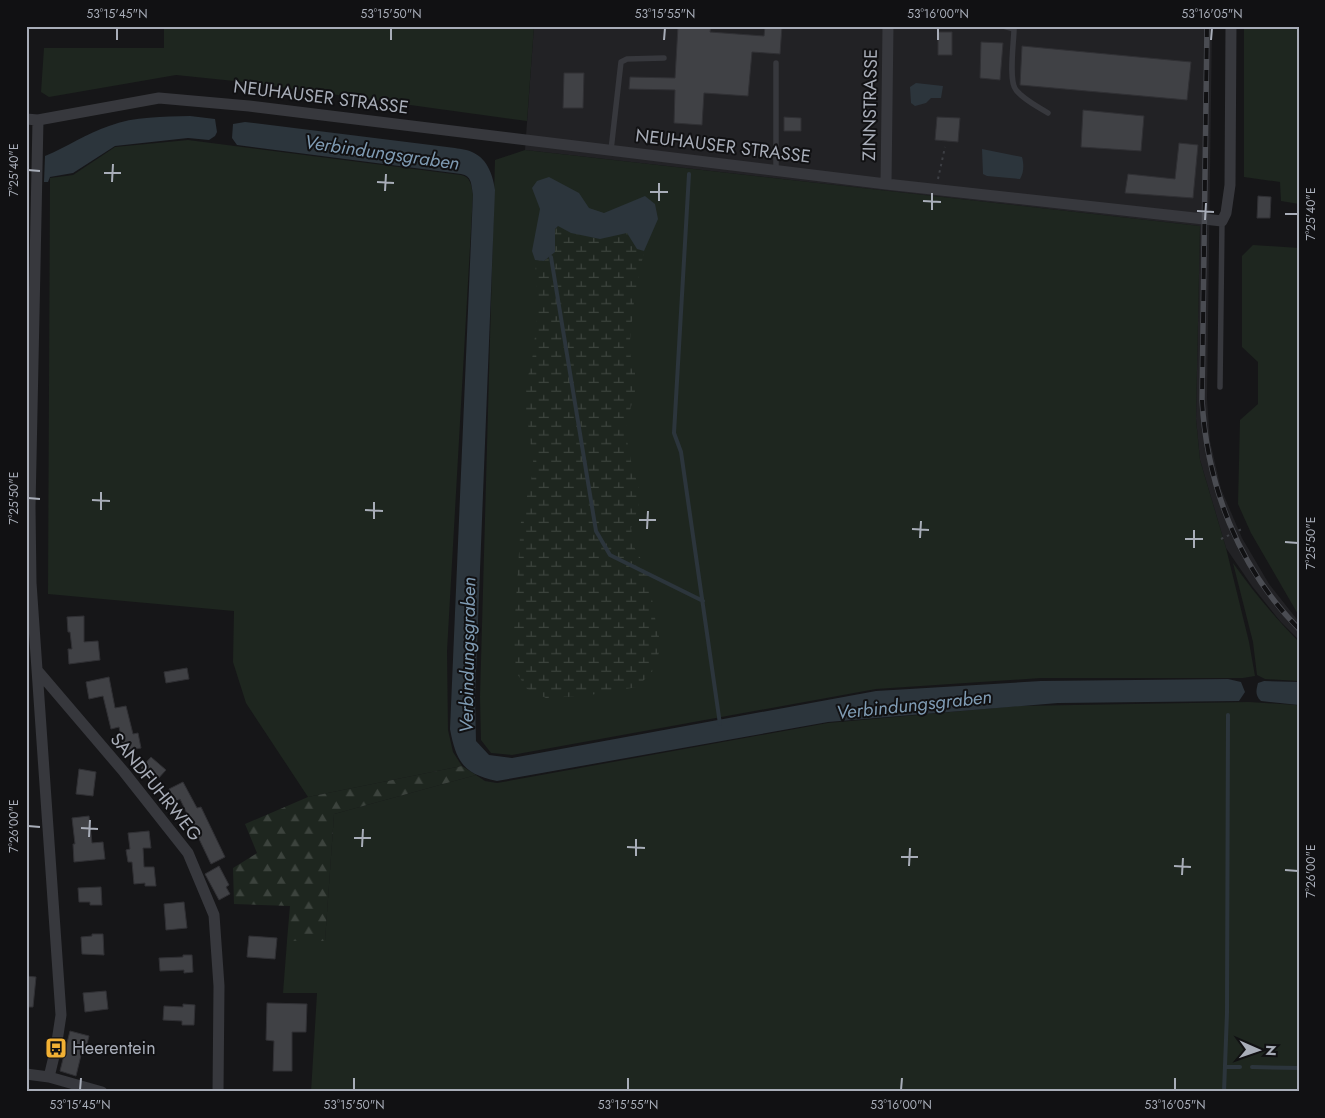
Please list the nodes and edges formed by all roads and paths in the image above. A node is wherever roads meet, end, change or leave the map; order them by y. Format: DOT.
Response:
graph roads {
  1 [pos="888,26"];
  2 [pos="1003,26"];
  3 [pos="1231,26"];
  4 [pos="664,58"];
  5 [pos="776,63"];
  6 [pos="1048,113"];
  7 [pos="32,119"];
  8 [pos="945,147"];
  9 [pos="611,150"];
  10 [pos="776,170"];
  11 [pos="886,184"];
  12 [pos="936,190"];
  13 [pos="1222,221"];
  14 [pos="1220,387"];
  15 [pos="1244,528"];
  16 [pos="1222,539"];
  17 [pos="37,670"];
  18 [pos="26,1074"];
  19 [pos="49,1077"];
  20 [pos="102,1092"];
  21 [pos="218,1092"];
  1 -- 11 [label="street, ZINNSTRASSE"];
  2 -- 6 [label="lane"];
  3 -- 13 [label="street"];
  4 -- 9 [label="lane"];
  5 -- 10 [label="lane"];
  7 -- 9 [label="street, NEUHAUSER STRASSE"];
  7 -- 17 [label="street"];
  8 -- 12 [label="path"];
  9 -- 10 [label="street, NEUHAUSER STRASSE"];
  10 -- 11 [label="street, NEUHAUSER STRASSE"];
  11 -- 12 [label="street, NEUHAUSER STRASSE"];
  12 -- 13 [label="street, NEUHAUSER STRASSE"];
  13 -- 14 [label="lane"];
  15 -- 16 [label="path"];
  17 -- 19 [label="street"];
  17 -- 21 [label="street, SANDFUHRWEG"];
  18 -- 19 [label="street"];
  19 -- 20 [label="street"];
}
